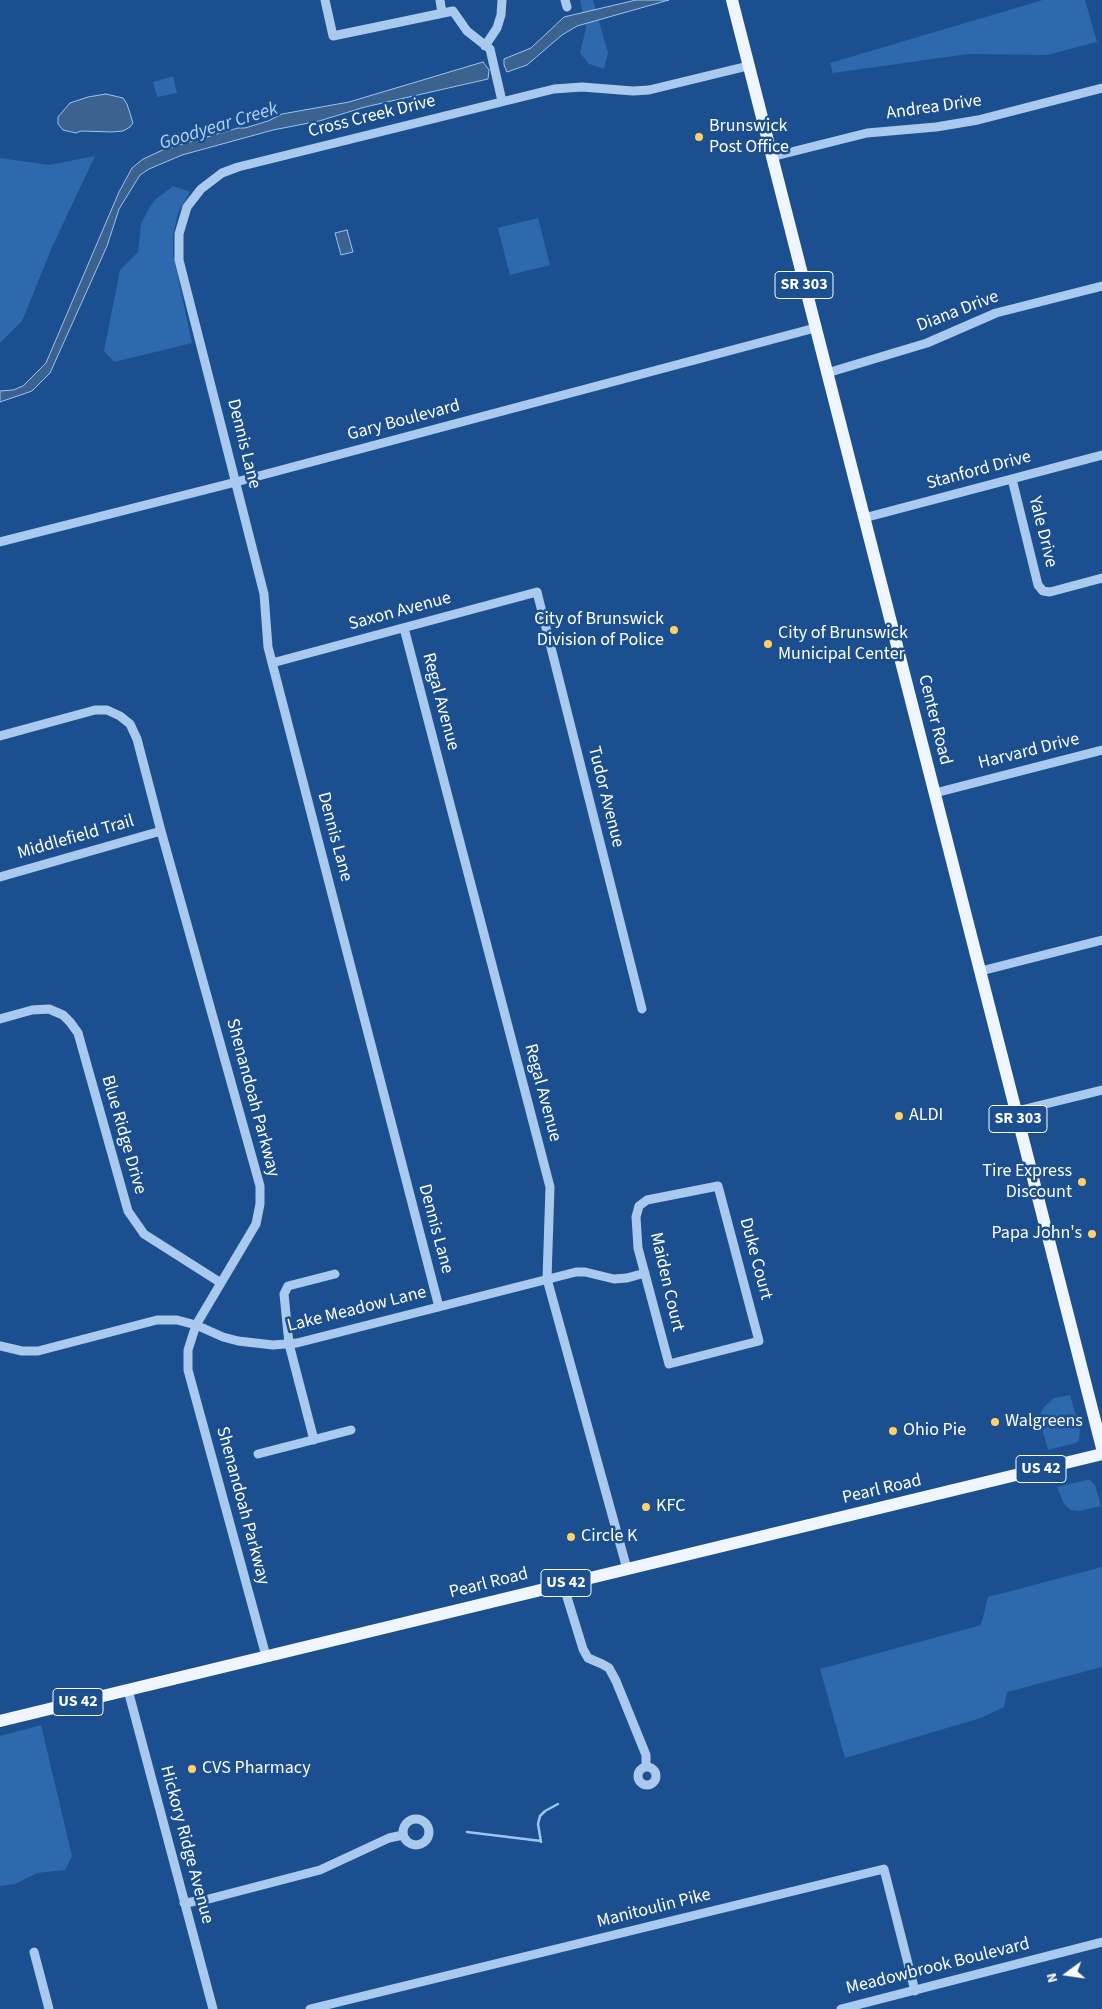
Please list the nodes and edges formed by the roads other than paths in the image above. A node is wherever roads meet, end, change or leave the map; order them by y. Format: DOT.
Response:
graph roads {
  1 [pos="325,0"];
  2 [pos="440,0"];
  3 [pos="502,0"];
  4 [pos="732,0"];
  5 [pos="442,14"];
  6 [pos="485,46"];
  7 [pos="748,66"];
  8 [pos="1102,88"];
  9 [pos="502,101"];
  10 [pos="771,157"];
  11 [pos="1102,286"];
  12 [pos="815,328"];
  13 [pos="827,373"];
  14 [pos="208,374"];
  15 [pos="1102,455"];
  16 [pos="1012,479"];
  17 [pos="236,482"];
  18 [pos="864,518"];
  19 [pos="0,542"];
  20 [pos="1102,578"];
  21 [pos="537,592"];
  22 [pos="404,628"];
  23 [pos="272,663"];
  24 [pos="0,736"];
  25 [pos="1102,750"];
  26 [pos="935,793"];
  27 [pos="161,831"];
  28 [pos="0,877"];
  29 [pos="1102,940"];
  30 [pos="980,971"];
  31 [pos="642,1009"];
  32 [pos="0,1019"];
  33 [pos="1102,1090"];
  34 [pos="1016,1112"];
  35 [pos="639,1206"];
  36 [pos="645,1273"];
  37 [pos="335,1274"];
  38 [pos="547,1279"];
  39 [pos="221,1283"];
  40 [pos="439,1307"];
  41 [pos="196,1325"];
  42 [pos="289,1344"];
  43 [pos="0,1346"];
  44 [pos="669,1364"];
  45 [pos="351,1430"];
  46 [pos="314,1440"];
  47 [pos="1102,1448"];
  48 [pos="258,1454"];
  49 [pos="1102,1454"];
  50 [pos="626,1569"];
  51 [pos="563,1584"];
  52 [pos="266,1656"];
  53 [pos="128,1690"];
  54 [pos="0,1721"];
  55 [pos="646,1768"];
  56 [pos="403,1835"];
  57 [pos="184,1903"];
  58 [pos="1102,1942"];
  59 [pos="34,1952"];
  60 [pos="915,1991"];
  61 [pos="49,2009"];
  62 [pos="213,2009"];
  63 [pos="310,2009"];
  64 [pos="841,2009"];
  1 -- 5 [label="street"];
  2 -- 5 [label="street"];
  3 -- 6 [label="street"];
  4 -- 7 [label="main road, Center Road / SR 303"];
  5 -- 6 [label="street"];
  6 -- 9 [label="street"];
  7 -- 9 [label="street, Cross Creek Drive"];
  7 -- 10 [label="main road, Center Road / SR 303"];
  8 -- 10 [label="street, Andrea Drive"];
  9 -- 14 [label="street, Cross Creek Drive"];
  10 -- 12 [label="main road, Center Road / SR 303"];
  11 -- 13 [label="street, Diana Drive"];
  12 -- 13 [label="main road, Center Road / SR 303"];
  12 -- 17 [label="street, Gary Boulevard"];
  13 -- 18 [label="main road, Center Road / SR 303"];
  14 -- 17 [label="street, Dennis Lane"];
  15 -- 16 [label="street, Stanford Drive"];
  16 -- 18 [label="street, Stanford Drive"];
  16 -- 20 [label="street, Yale Drive"];
  17 -- 19 [label="street, Gary Boulevard"];
  17 -- 23 [label="street, Dennis Lane"];
  18 -- 26 [label="main road, Center Road / SR 303"];
  21 -- 22 [label="street, Saxon Avenue"];
  21 -- 31 [label="street, Tudor Avenue"];
  22 -- 23 [label="street, Saxon Avenue"];
  22 -- 38 [label="street, Regal Avenue"];
  23 -- 40 [label="street, Dennis Lane"];
  24 -- 27 [label="street, Shenandoah Parkway"];
  25 -- 26 [label="street, Harvard Drive"];
  26 -- 30 [label="main road, Center Road / SR 303"];
  27 -- 28 [label="street, Middlefield Trail"];
  27 -- 39 [label="street, Shenandoah Parkway"];
  29 -- 30 [label="street"];
  30 -- 34 [label="main road, Center Road / SR 303"];
  32 -- 39 [label="street, Blue Ridge Drive"];
  33 -- 34 [label="street"];
  34 -- 47 [label="main road, Center Road / SR 303"];
  35 -- 36 [label="street, Maiden Court"];
  35 -- 44 [label="street, Duke Court"];
  36 -- 38 [label="street, Lake Meadow Lane"];
  36 -- 44 [label="street, Maiden Court"];
  37 -- 42 [label="street"];
  38 -- 40 [label="street, Lake Meadow Lane"];
  38 -- 50 [label="street, Regal Avenue"];
  39 -- 41 [label="street, Shenandoah Parkway"];
  40 -- 42 [label="street, Lake Meadow Lane"];
  41 -- 42 [label="street, Lake Meadow Lane"];
  41 -- 43 [label="street, Lake Meadow Lane"];
  41 -- 52 [label="street, Shenandoah Parkway"];
  42 -- 46 [label="street"];
  45 -- 46 [label="street"];
  46 -- 48 [label="street"];
  49 -- 50 [label="main road, Pearl Road / US 42"];
  50 -- 51 [label="main road, Pearl Road / US 42"];
  51 -- 52 [label="main road, Pearl Road / US 42"];
  51 -- 55 [label="street"];
  52 -- 53 [label="main road, Pearl Road / US 42"];
  53 -- 54 [label="main road, Pearl Road / US 42"];
  53 -- 57 [label="street, Hickory Ridge Avenue"];
  56 -- 57 [label="street"];
  57 -- 62 [label="street, Hickory Ridge Avenue"];
  58 -- 60 [label="street, Meadowbrook Boulevard"];
  59 -- 61 [label="street"];
  60 -- 63 [label="street, Manitoulin Pike"];
  60 -- 64 [label="street, Meadowbrook Boulevard"];
}
